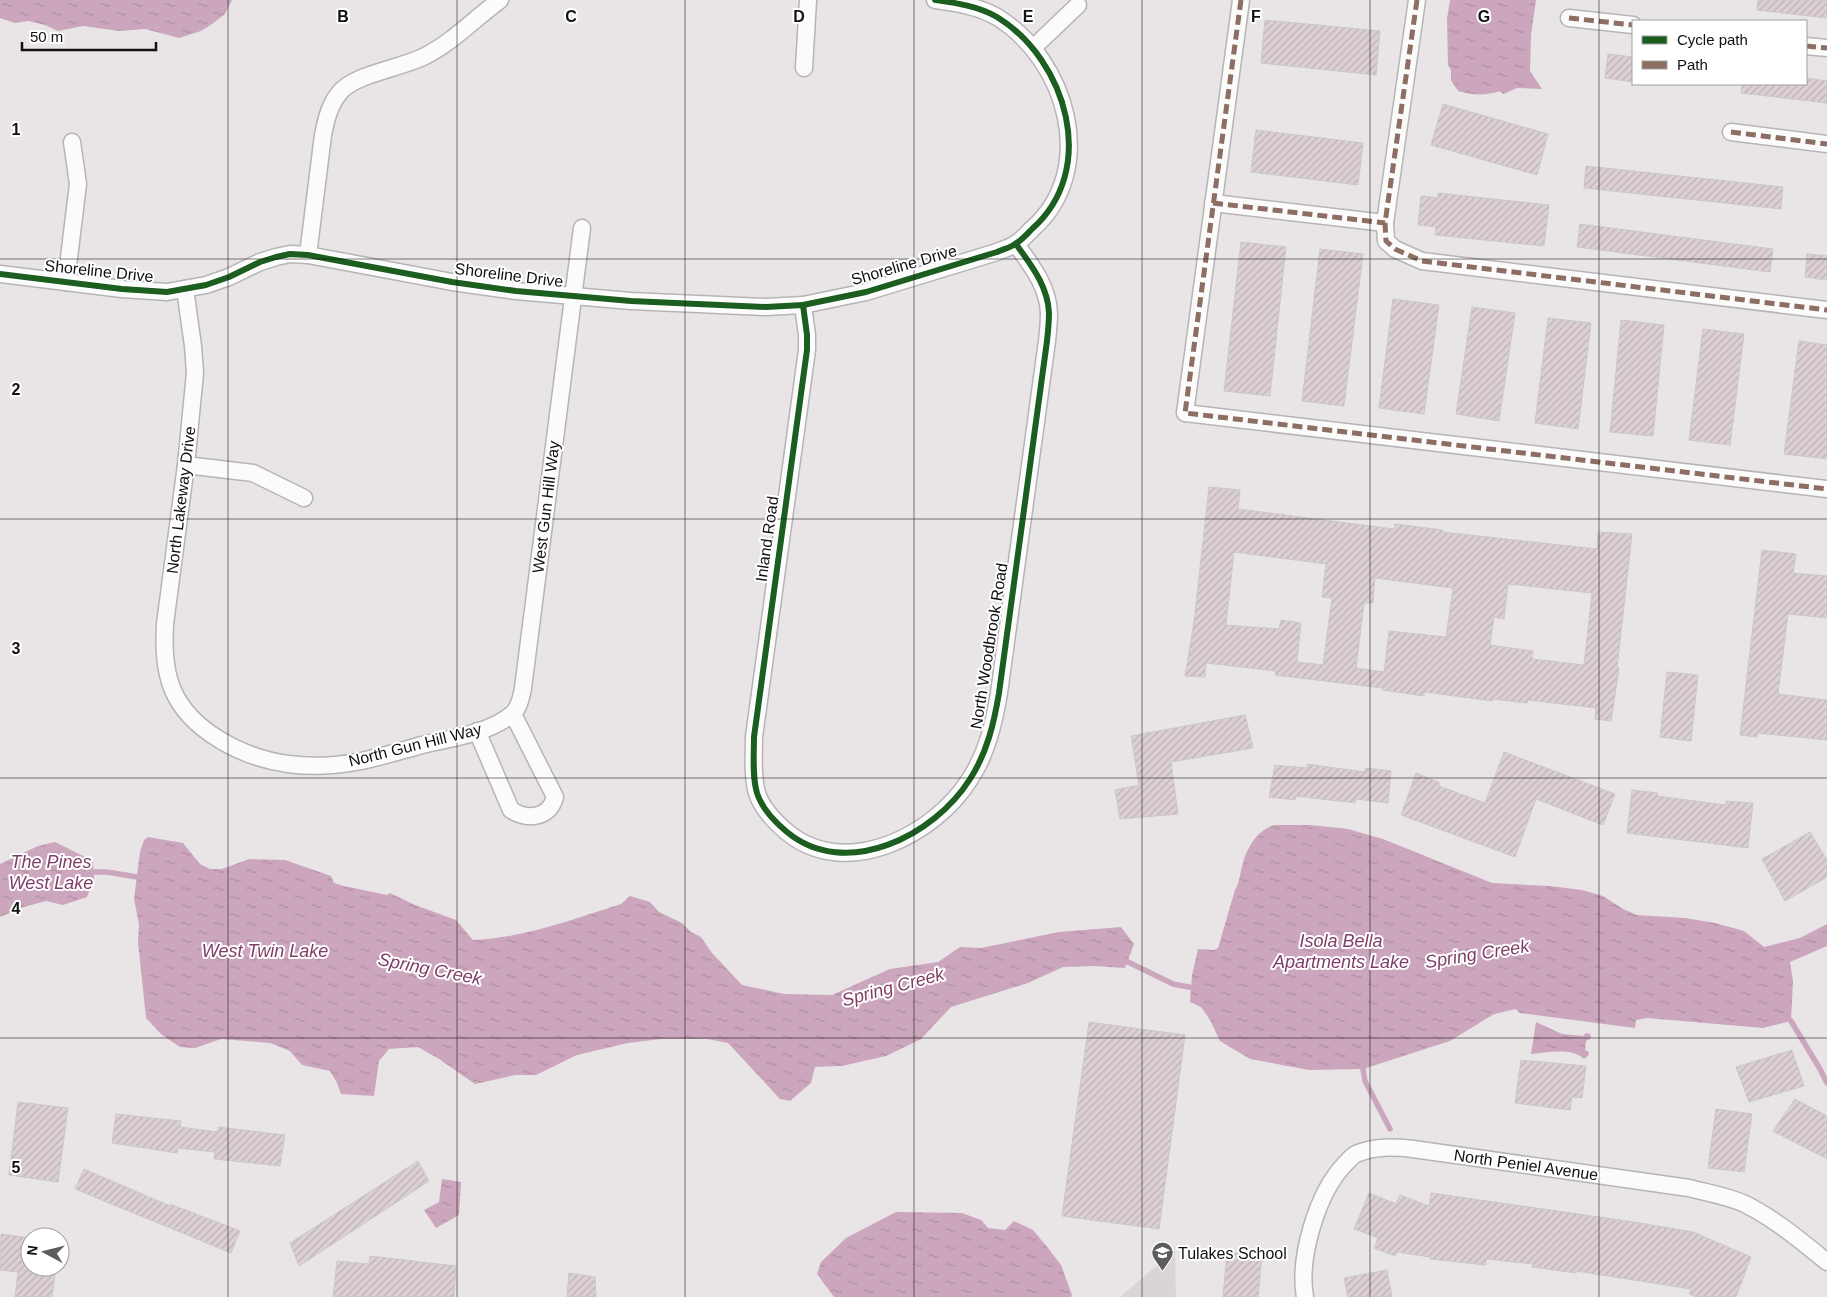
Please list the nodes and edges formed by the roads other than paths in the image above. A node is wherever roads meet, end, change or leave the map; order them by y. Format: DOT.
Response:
graph roads {
  1 [pos="500,0"];
  2 [pos="808,0"];
  3 [pos="935,0"];
  4 [pos="1241,0"];
  5 [pos="1417,0"];
  6 [pos="1078,5"];
  7 [pos="1569,18"];
  8 [pos="1632,25"];
  9 [pos="1807,46"];
  10 [pos="1033,48"];
  11 [pos="1827,48"];
  12 [pos="804,68"];
  13 [pos="1731,132"];
  14 [pos="72,142"];
  15 [pos="1827,144"];
  16 [pos="1213,203"];
  17 [pos="1385,224"];
  18 [pos="582,228"];
  19 [pos="1016,244"];
  20 [pos="308,255"];
  21 [pos="0,274"];
  22 [pos="66,282"];
  23 [pos="185,289"];
  24 [pos="574,297"];
  25 [pos="803,305"];
  26 [pos="1827,310"];
  27 [pos="186,465"];
  28 [pos="1827,489"];
  29 [pos="304,498"];
  30 [pos="183,707"];
  31 [pos="512,714"];
  32 [pos="477,731"];
  33 [pos="754,777"];
  34 [pos="1827,1262"];
  35 [pos="1305,1294"];
  1 -- 20 [label="street"];
  2 -- 12 [label="street"];
  3 -- 10 [label="street, Shoreline Drive"];
  4 -- 16 [label="street"];
  5 -- 17 [label="street"];
  6 -- 10 [label="street"];
  7 -- 8 [label="street"];
  9 -- 11 [label="street"];
  10 -- 19 [label="street, Shoreline Drive"];
  13 -- 15 [label="street"];
  14 -- 22 [label="street"];
  16 -- 17 [label="street"];
  16 -- 28 [label="street"];
  17 -- 26 [label="street"];
  18 -- 24 [label="street, West Gun Hill Way"];
  19 -- 25 [label="street, Shoreline Drive"];
  19 -- 33 [label="street, North Woodbrook Road"];
  20 -- 23 [label="street, Shoreline Drive"];
  20 -- 24 [label="street, Shoreline Drive"];
  21 -- 22 [label="street, Shoreline Drive"];
  22 -- 23 [label="street, Shoreline Drive"];
  23 -- 27 [label="street, North Lakeway Drive"];
  24 -- 25 [label="street, Shoreline Drive"];
  24 -- 31 [label="street, West Gun Hill Way"];
  25 -- 33 [label="street, Inland Road"];
  27 -- 29 [label="street"];
  27 -- 30 [label="street, North Lakeway Drive"];
  30 -- 32 [label="street, North Gun Hill Way"];
  31 -- 32 [label="street, North Gun Hill Way"];
  31 -- 32 [label="street"];
  34 -- 35 [label="street, North Peniel Avenue"];
}
